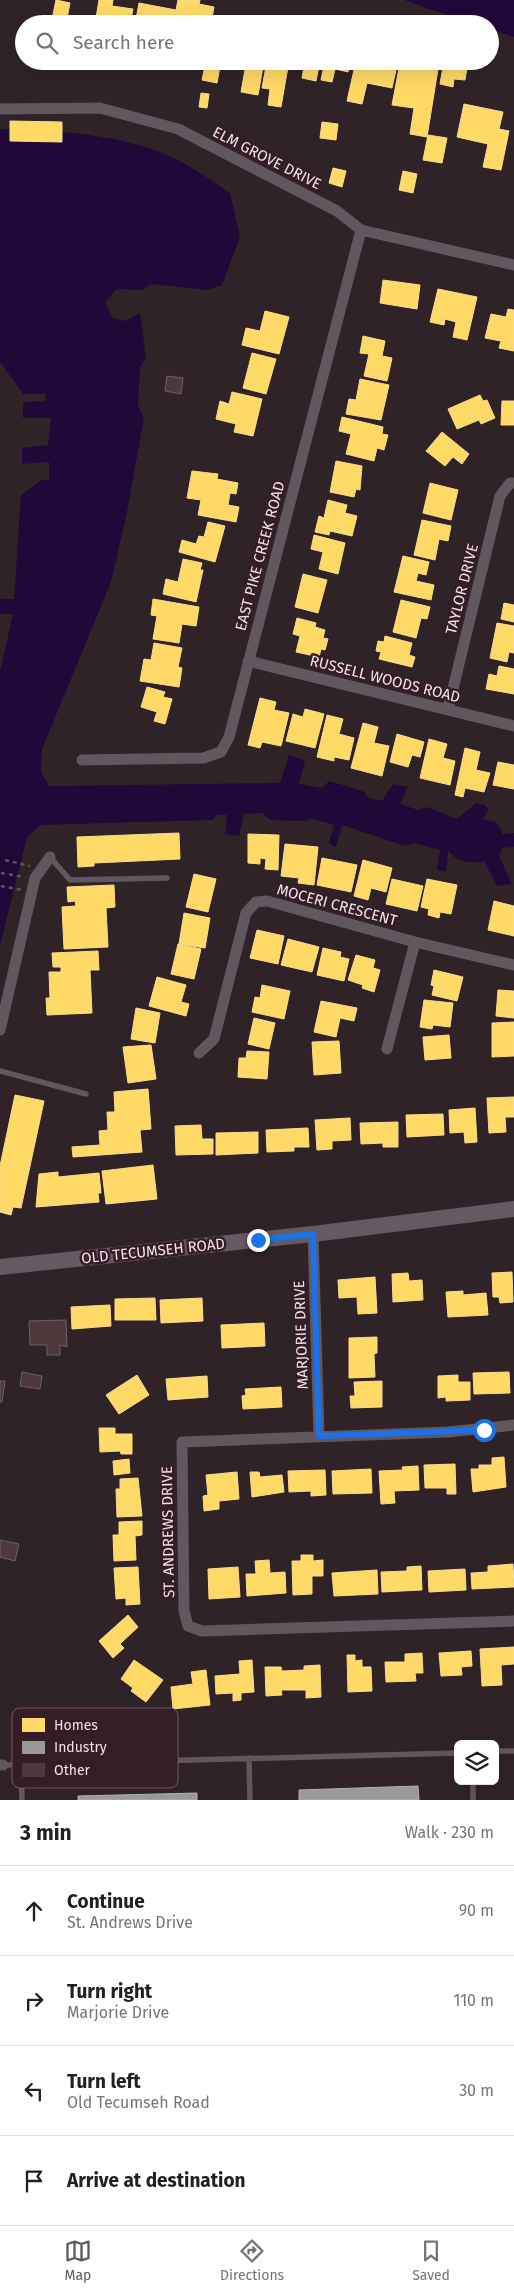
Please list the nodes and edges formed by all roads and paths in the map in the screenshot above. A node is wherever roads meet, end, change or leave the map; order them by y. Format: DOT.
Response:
graph roads {
  1 [pos="0,109"];
  2 [pos="361,230"];
  3 [pos="514,265"];
  4 [pos="514,483"];
  5 [pos="248,661"];
  6 [pos="448,709"];
  7 [pos="514,726"];
  8 [pos="82,760"];
  9 [pos="50,858"];
  10 [pos="5,860"];
  11 [pos="2,873"];
  12 [pos="28,878"];
  13 [pos="167,878"];
  14 [pos="1,886"];
  15 [pos="415,942"];
  16 [pos="514,965"];
  17 [pos="0,1030"];
  18 [pos="387,1049"];
  19 [pos="199,1053"];
  20 [pos="0,1071"];
  21 [pos="86,1094"];
  22 [pos="514,1209"];
  23 [pos="313,1234"];
  24 [pos="0,1266"];
  25 [pos="514,1425"];
  26 [pos="319,1436"];
  27 [pos="514,1621"];
  28 [pos="514,1751"];
  29 [pos="454,1752"];
  30 [pos="499,1752"];
  31 [pos="249,1758"];
  32 [pos="178,1760"];
  33 [pos="473,1785"];
  34 [pos="250,1800"];
  35 [pos="473,1800"];
  1 -- 2 [label="street, ELM GROVE DRIVE"];
  2 -- 3 [label="street, ELM GROVE DRIVE"];
  2 -- 5 [label="street, EAST PIKE CREEK ROAD"];
  4 -- 6 [label="street, TAYLOR DRIVE"];
  5 -- 6 [label="street, RUSSELL WOODS ROAD"];
  5 -- 8 [label="street, EAST PIKE CREEK ROAD"];
  6 -- 7 [label="street, RUSSELL WOODS ROAD"];
  9 -- 13 [label="lane"];
  9 -- 17 [label="street"];
  10 -- 12 [label="path"];
  11 -- 12 [label="path"];
  12 -- 14 [label="path"];
  15 -- 16 [label="street, MOCERI CRESCENT"];
  15 -- 18 [label="street"];
  15 -- 19 [label="street, MOCERI CRESCENT"];
  20 -- 21 [label="lane"];
  22 -- 23 [label="main road, OLD TECUMSEH ROAD"];
  23 -- 24 [label="main road, OLD TECUMSEH ROAD"];
  23 -- 26 [label="street, MARJORIE DRIVE"];
  25 -- 26 [label="street, ST. ANDREWS DRIVE"];
  26 -- 27 [label="street, ST. ANDREWS DRIVE"];
  28 -- 30 [label="lane"];
  29 -- 31 [label="lane"];
  31 -- 32 [label="lane"];
  31 -- 34 [label="lane"];
  33 -- 35 [label="lane"];
}
